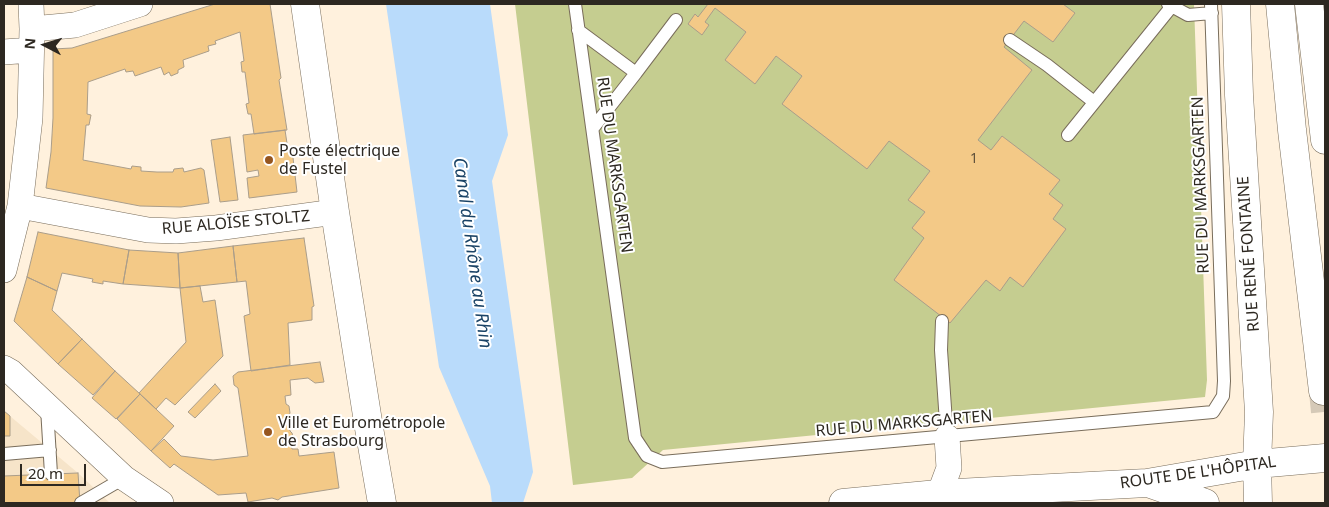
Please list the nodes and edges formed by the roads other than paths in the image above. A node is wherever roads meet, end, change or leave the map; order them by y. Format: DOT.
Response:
graph roads {
  1 [pos="30,4"];
  2 [pos="140,4"];
  3 [pos="305,4"];
  4 [pos="575,4"];
  5 [pos="1280,4"];
  6 [pos="1309,4"];
  7 [pos="1170,5"];
  8 [pos="1220,7"];
  9 [pos="676,20"];
  10 [pos="578,30"];
  11 [pos="32,40"];
  12 [pos="1010,40"];
  13 [pos="4,52"];
  14 [pos="636,73"];
  15 [pos="1094,102"];
  16 [pos="593,128"];
  17 [pos="1068,135"];
  18 [pos="1325,140"];
  19 [pos="20,206"];
  20 [pos="335,212"];
  21 [pos="4,270"];
  22 [pos="942,321"];
  23 [pos="4,368"];
  24 [pos="1323,391"];
  25 [pos="47,406"];
  26 [pos="947,437"];
  27 [pos="50,450"];
  28 [pos="4,454"];
  29 [pos="1316,459"];
  30 [pos="1257,464"];
  31 [pos="52,474"];
  32 [pos="124,478"];
  33 [pos="1147,483"];
  34 [pos="937,499"];
  35 [pos="81,503"];
  36 [pos="161,503"];
  37 [pos="382,503"];
  38 [pos="843,503"];
  39 [pos="1205,503"];
  40 [pos="1258,503"];
  1 -- 11 [label="street"];
  2 -- 11 [label="street"];
  3 -- 20 [label="main road"];
  4 -- 10 [label="lane, RUE DU MARKSGARTEN"];
  5 -- 24 [label="main road"];
  6 -- 18 [label="main road"];
  7 -- 8 [label="lane"];
  7 -- 15 [label="lane"];
  8 -- 26 [label="lane, RUE DU MARKSGARTEN"];
  8 -- 30 [label="main road, RUE RENÉ FONTAINE"];
  9 -- 14 [label="lane"];
  10 -- 14 [label="lane"];
  10 -- 16 [label="lane, RUE DU MARKSGARTEN"];
  11 -- 13 [label="street"];
  11 -- 19 [label="street"];
  12 -- 15 [label="lane"];
  14 -- 16 [label="lane"];
  15 -- 17 [label="lane"];
  16 -- 26 [label="lane, RUE DU MARKSGARTEN"];
  19 -- 20 [label="street, RUE ALOÏSE STOLTZ"];
  19 -- 21 [label="street"];
  20 -- 37 [label="main road"];
  22 -- 26 [label="lane"];
  23 -- 25 [label="street"];
  25 -- 27 [label="lane"];
  25 -- 32 [label="street"];
  26 -- 34 [label="street"];
  27 -- 28 [label="lane"];
  27 -- 31 [label="lane"];
  29 -- 30 [label="main road, ROUTE DE L'HÔPITAL"];
  30 -- 33 [label="main road, ROUTE DE L'HÔPITAL"];
  30 -- 40 [label="main road, RUE RENÉ FONTAINE"];
  32 -- 35 [label="lane"];
  32 -- 36 [label="street"];
  33 -- 34 [label="main road, ROUTE DE L'HÔPITAL"];
  33 -- 39 [label="main road"];
  34 -- 38 [label="main road, ROUTE DE L'HÔPITAL"];
}
